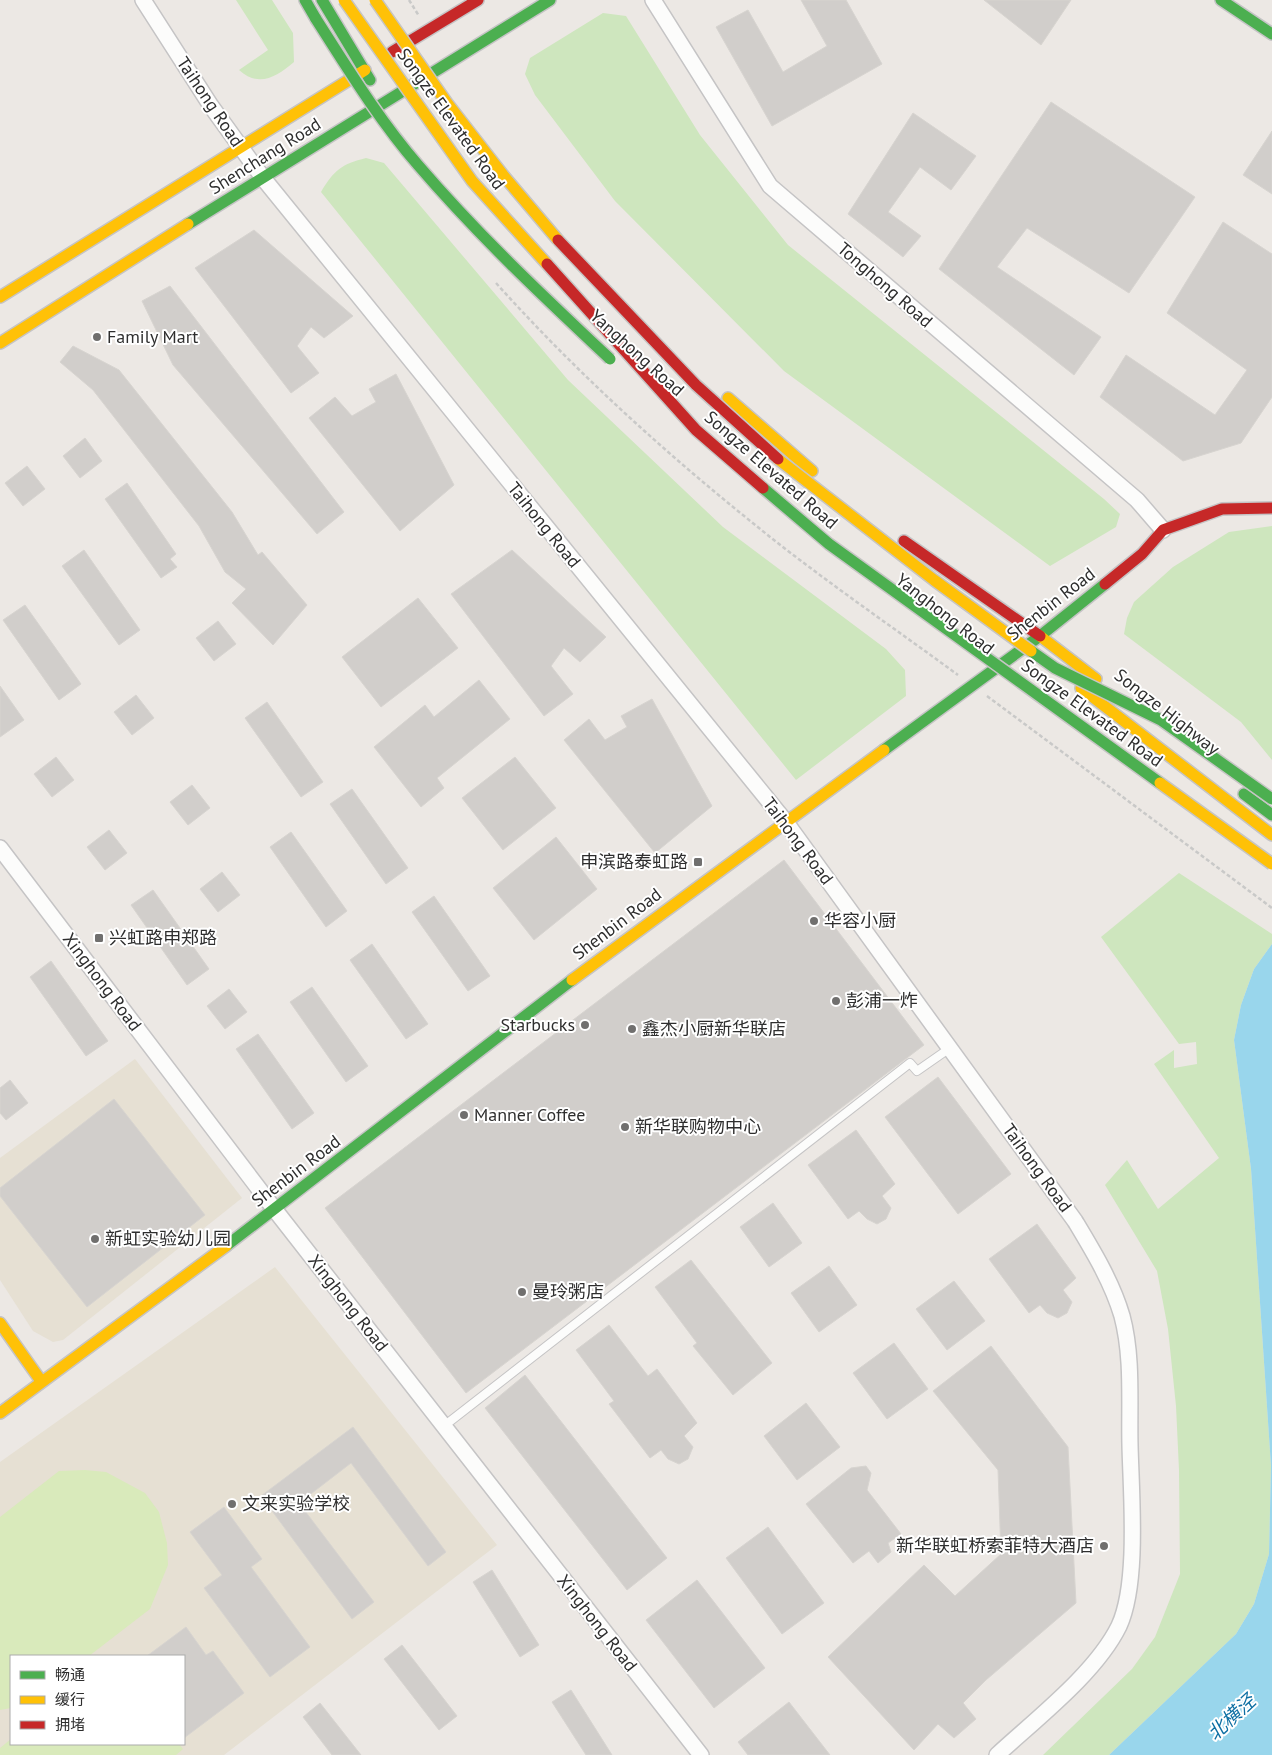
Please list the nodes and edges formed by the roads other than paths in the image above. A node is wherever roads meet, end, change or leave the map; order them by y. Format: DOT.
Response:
graph roads {
  1 [pos="143,0"];
  2 [pos="292,0"];
  3 [pos="305,0"];
  4 [pos="322,0"];
  5 [pos="344,0"];
  6 [pos="375,0"];
  7 [pos="382,0"];
  8 [pos="478,0"];
  9 [pos="550,0"];
  10 [pos="653,0"];
  11 [pos="1221,0"];
  12 [pos="1272,34"];
  13 [pos="409,41"];
  14 [pos="316,42"];
  15 [pos="364,70"];
  16 [pos="431,74"];
  17 [pos="383,98"];
  18 [pos="402,126"];
  19 [pos="241,148"];
  20 [pos="263,178"];
  21 [pos="0,297"];
  22 [pos="0,343"];
  23 [pos="696,430"];
  24 [pos="1272,508"];
  25 [pos="1163,530"];
  26 [pos="1040,636"];
  27 [pos="1055,668"];
  28 [pos="991,673"];
  29 [pos="1272,799"];
  30 [pos="1272,815"];
  31 [pos="785,821"];
  32 [pos="1272,835"];
  33 [pos="3,858"];
  34 [pos="1269,870"];
  35 [pos="950,1048"];
  36 [pos="275,1210"];
  37 [pos="0,1323"];
  38 [pos="41,1381"];
  39 [pos="0,1413"];
  40 [pos="444,1426"];
  41 [pos="701,1755"];
  42 [pos="997,1755"];
  1 -- 19 [label="street, Taihong Road"];
  2 -- 14 [label="main road"];
  3 -- 23 [label="main road, bridge"];
  4 -- 15 [label="main road"];
  5 -- 23 [label="main road, Songze Elevated Road, bridge"];
  6 -- 27 [label="main road, Songze Elevated Road, bridge"];
  7 -- 13 [label="main road, Yanghong Road"];
  8 -- 13 [label="main road, Shenchang Road"];
  9 -- 16 [label="main road, Shenchang Road"];
  10 -- 25 [label="street, Tonghong Road"];
  11 -- 12 [label="main road"];
  13 -- 15 [label="main road, Shenchang Road"];
  13 -- 16 [label="main road, Yanghong Road"];
  15 -- 17 [label="main road"];
  15 -- 19 [label="main road, Shenchang Road"];
  16 -- 17 [label="main road, Shenchang Road"];
  16 -- 26 [label="main road, Yanghong Road"];
  17 -- 20 [label="main road, Shenchang Road"];
  18 -- 28 [label="main road, Yanghong Road"];
  19 -- 20 [label="street, Taihong Road"];
  19 -- 21 [label="main road, Shenchang Road"];
  20 -- 22 [label="main road, Shenchang Road"];
  20 -- 31 [label="street, Taihong Road"];
  23 -- 34 [label="main road, Songze Elevated Road, bridge"];
  24 -- 25 [label="main road, Shenbin Road"];
  25 -- 26 [label="main road, Shenbin Road"];
  26 -- 28 [label="main road, Shenbin Road"];
  26 -- 30 [label="main road, Songze Highway"];
  27 -- 29 [label="main road, bridge"];
  27 -- 32 [label="main road, Songze Elevated Road, bridge"];
  28 -- 31 [label="main road, Shenbin Road"];
  28 -- 34 [label="main road"];
  31 -- 35 [label="street, Taihong Road"];
  31 -- 36 [label="main road, Shenbin Road"];
  33 -- 36 [label="street, Xinghong Road"];
  35 -- 40 [label="lane"];
  35 -- 42 [label="street, Taihong Road"];
  36 -- 38 [label="main road, Shenbin Road"];
  36 -- 40 [label="street, Xinghong Road"];
  37 -- 38 [label="main road"];
  38 -- 39 [label="main road, Shenbin Road"];
  40 -- 41 [label="street, Xinghong Road"];
}
